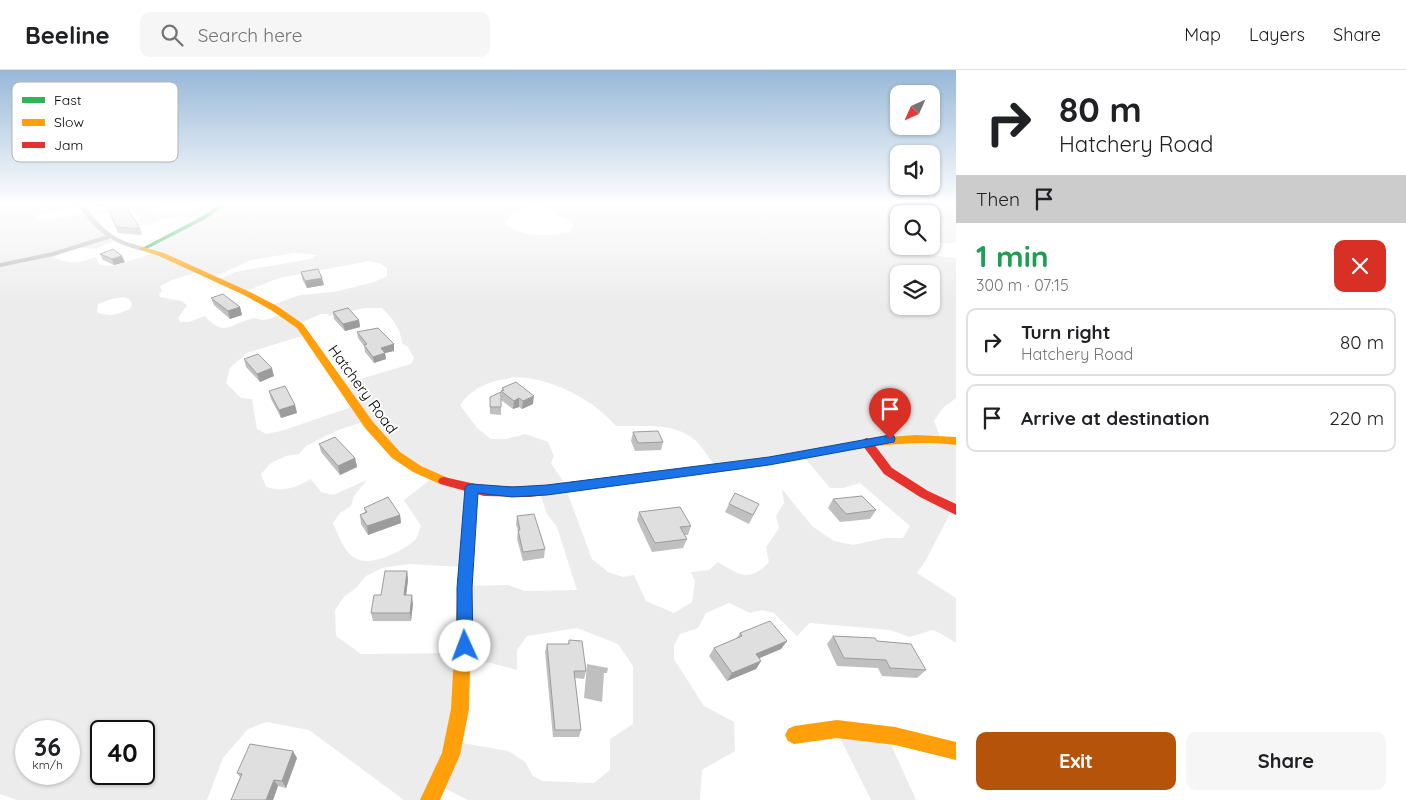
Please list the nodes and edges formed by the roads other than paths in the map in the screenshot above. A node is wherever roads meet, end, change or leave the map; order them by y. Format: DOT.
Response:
graph roads {
  1 [pos="108,237"];
  2 [pos="166,237"];
  3 [pos="143,249"];
  4 [pos="0,265"];
  5 [pos="956,441"];
  6 [pos="866,442"];
  7 [pos="472,488"];
  8 [pos="956,510"];
  9 [pos="794,735"];
  10 [pos="956,751"];
  11 [pos="430,800"];
  1 -- 3 [label="street, Hatchery Road"];
  1 -- 4 [label="lane"];
  2 -- 3 [label="street"];
  3 -- 7 [label="street, Hatchery Road"];
  5 -- 6 [label="street, Hatchery Road"];
  6 -- 7 [label="street, Hatchery Road"];
  6 -- 8 [label="street"];
  7 -- 11 [label="street"];
  9 -- 10 [label="street"];
}
